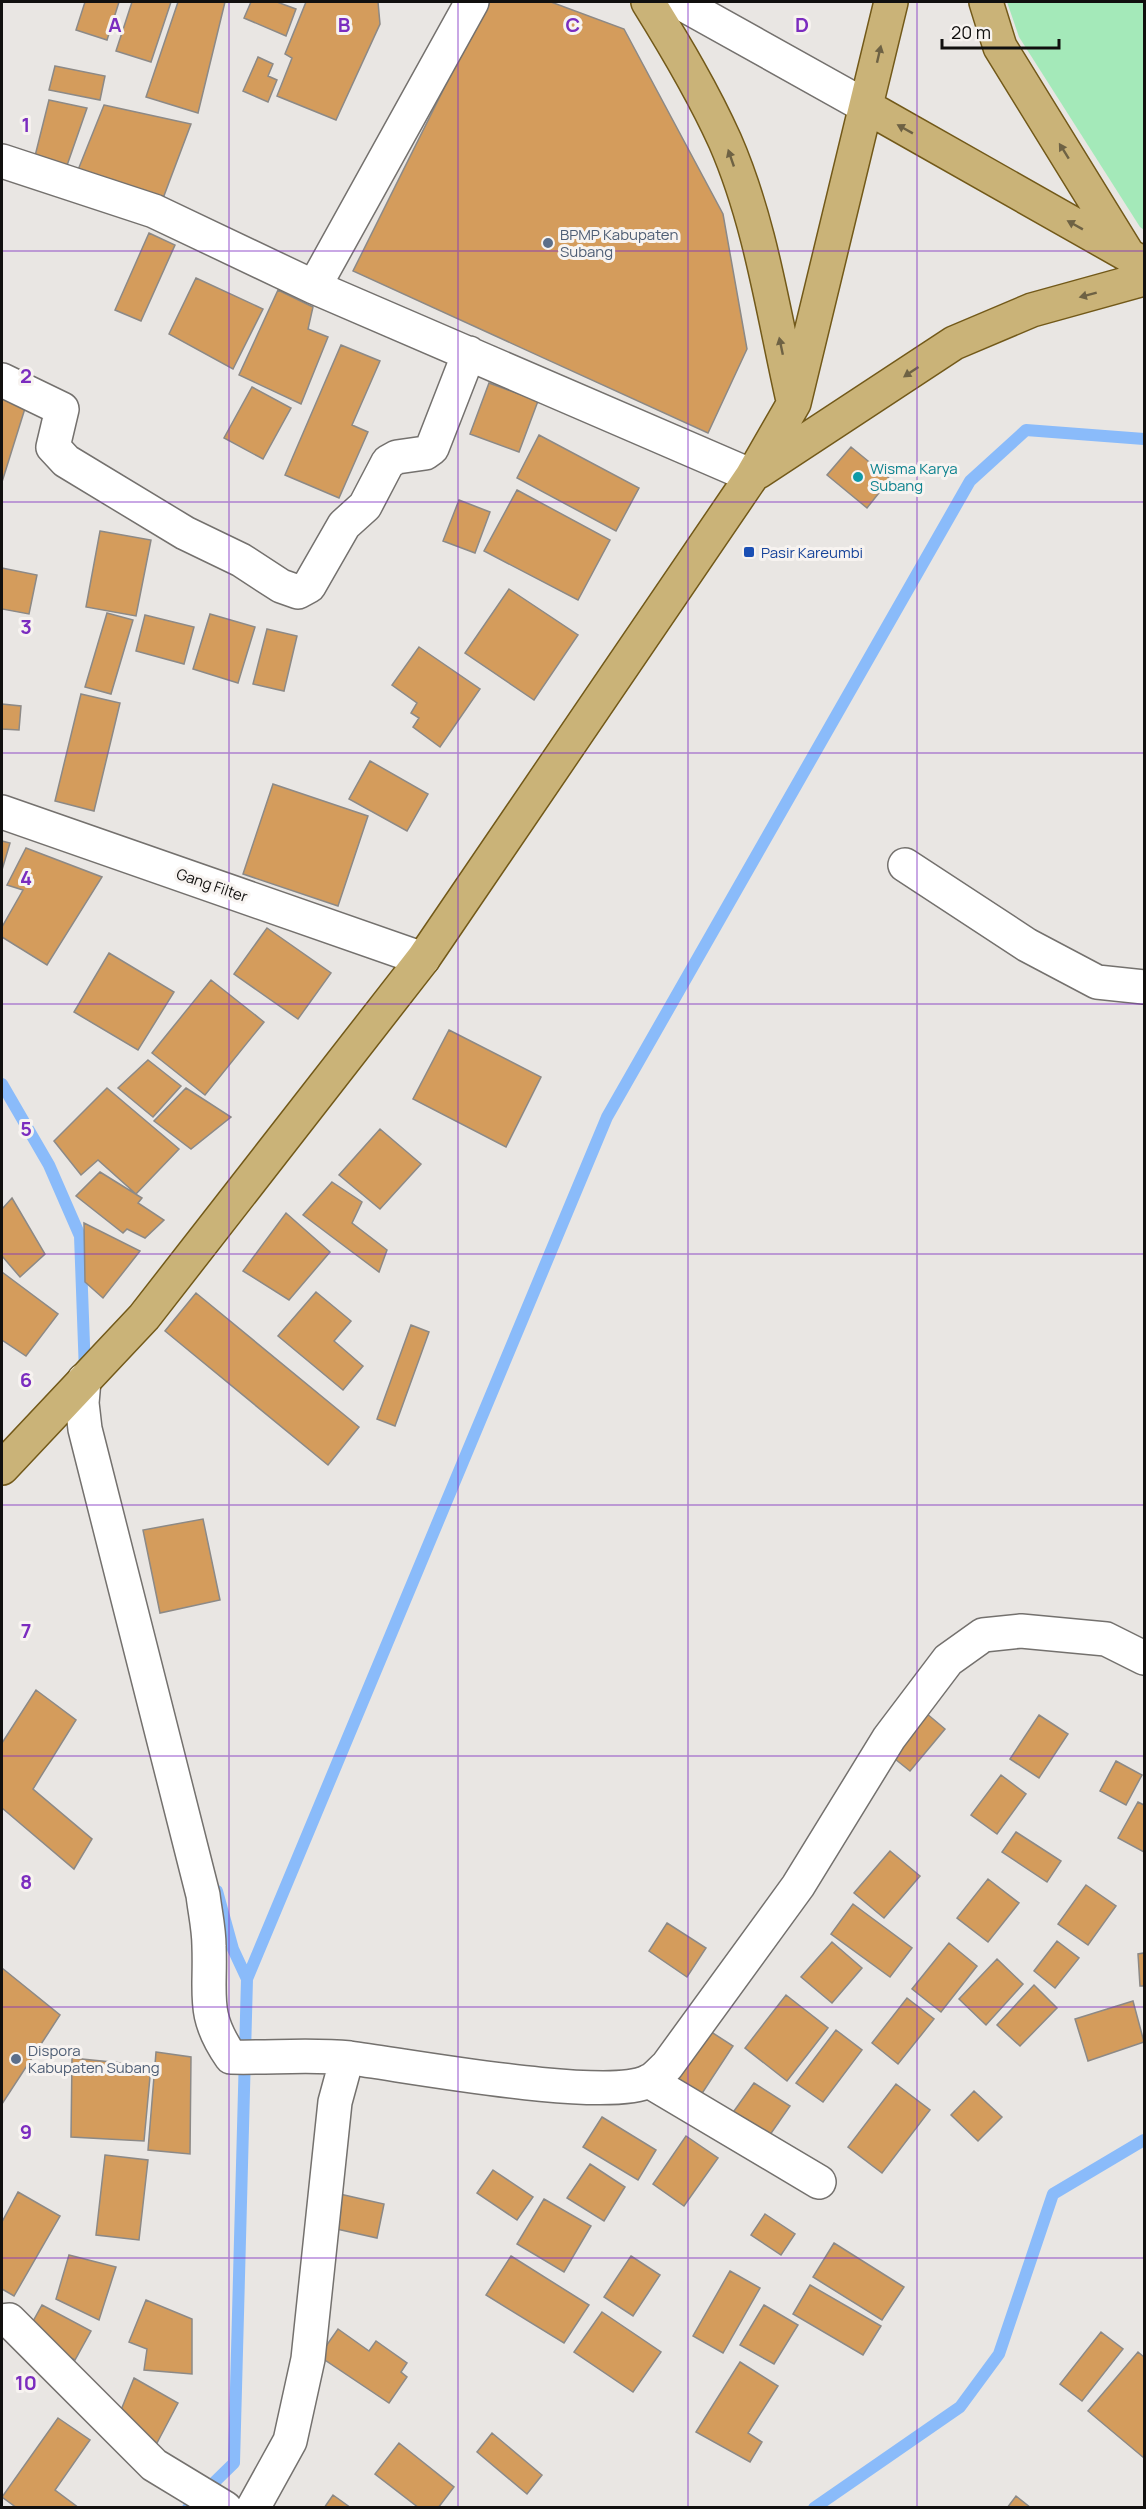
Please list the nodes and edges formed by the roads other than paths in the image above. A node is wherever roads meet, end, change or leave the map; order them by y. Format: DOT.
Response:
graph roads {
  1 [pos="472,2"];
  2 [pos="648,2"];
  3 [pos="679,2"];
  4 [pos="891,2"];
  5 [pos="986,2"];
  6 [pos="867,107"];
  7 [pos="2,161"];
  8 [pos="1139,266"];
  9 [pos="314,287"];
  10 [pos="469,353"];
  11 [pos="2,380"];
  12 [pos="794,403"];
  13 [pos="752,476"];
  14 [pos="2,812"];
  15 [pos="905,865"];
  16 [pos="423,959"];
  17 [pos="1144,987"];
  18 [pos="84,1380"];
  19 [pos="2,1468"];
  20 [pos="1144,1658"];
  21 [pos="336,2058"];
  22 [pos="649,2081"];
  23 [pos="819,2182"];
  24 [pos="2,2321"];
  25 [pos="233,2506"];
  1 -- 9 [label="street"];
  12 -- 2 [label="main road, one-way"];
  3 -- 6 [label="street"];
  6 -- 4 [label="main road, one-way"];
  8 -- 5 [label="main road, one-way"];
  8 -- 6 [label="main road, one-way"];
  6 -- 12 [label="main road"];
  7 -- 9 [label="street"];
  8 -- 13 [label="main road, one-way"];
  9 -- 10 [label="street"];
  10 -- 11 [label="street"];
  10 -- 13 [label="street"];
  12 -- 13 [label="main road"];
  13 -- 16 [label="main road"];
  14 -- 16 [label="street, Gang Filter"];
  15 -- 17 [label="street"];
  16 -- 18 [label="main road"];
  18 -- 19 [label="main road"];
  18 -- 21 [label="street"];
  20 -- 22 [label="street"];
  21 -- 22 [label="street"];
  21 -- 25 [label="street"];
  22 -- 23 [label="street"];
  24 -- 25 [label="street"];
}
